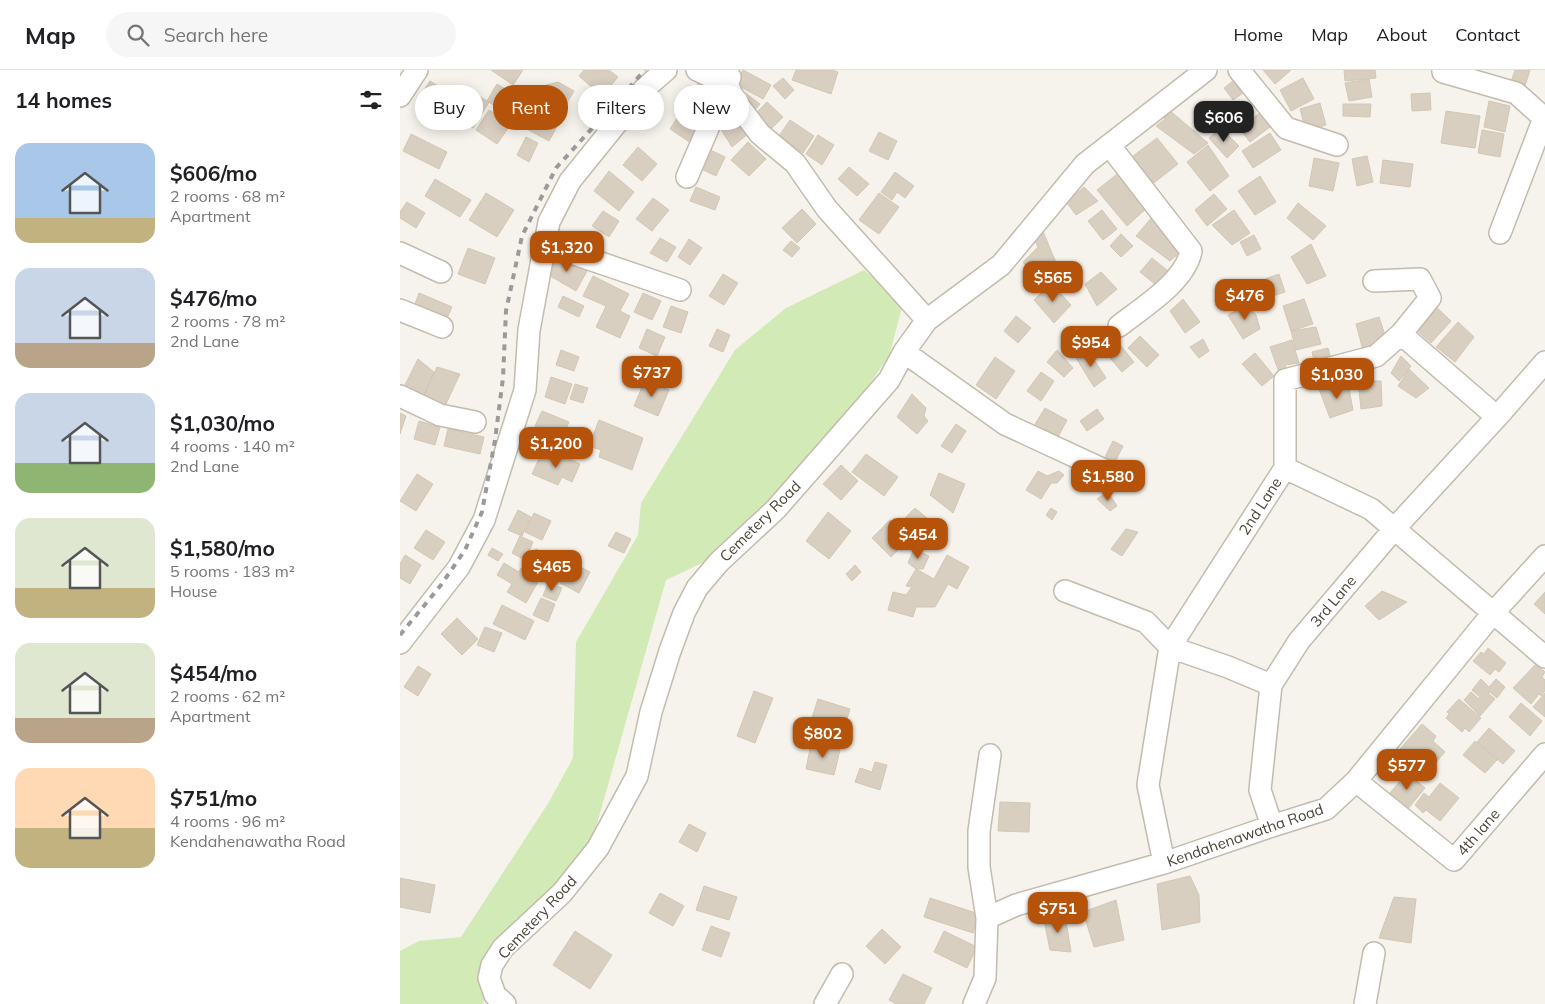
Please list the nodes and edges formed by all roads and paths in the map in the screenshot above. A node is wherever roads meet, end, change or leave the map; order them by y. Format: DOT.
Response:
graph roads {
  1 [pos="417,70"];
  2 [pos="690,70"];
  3 [pos="697,70"];
  4 [pos="1206,70"];
  5 [pos="1239,70"];
  6 [pos="1443,70"];
  7 [pos="662,71"];
  8 [pos="730,77"];
  9 [pos="400,96"];
  10 [pos="1336,145"];
  11 [pos="1110,146"];
  12 [pos="687,177"];
  13 [pos="1500,233"];
  14 [pos="545,244"];
  15 [pos="400,253"];
  16 [pos="441,272"];
  17 [pos="1374,282"];
  18 [pos="680,290"];
  19 [pos="400,310"];
  20 [pos="927,320"];
  21 [pos="1119,326"];
  22 [pos="442,327"];
  23 [pos="1401,334"];
  24 [pos="904,352"];
  25 [pos="1545,362"];
  26 [pos="400,396"];
  27 [pos="1497,417"];
  28 [pos="475,422"];
  29 [pos="1285,468"];
  30 [pos="1116,476"];
  31 [pos="1395,528"];
  32 [pos="1545,556"];
  33 [pos="1066,591"];
  34 [pos="1493,614"];
  35 [pos="400,643"];
  36 [pos="1170,647"];
  37 [pos="1545,657"];
  38 [pos="1271,685"];
  39 [pos="1545,754"];
  40 [pos="990,755"];
  41 [pos="1356,781"];
  42 [pos="1272,826"];
  43 [pos="1164,863"];
  44 [pos="988,918"];
  45 [pos="1374,953"];
  46 [pos="842,974"];
  47 [pos="505,1004"];
  48 [pos="825,1004"];
  49 [pos="974,1004"];
  50 [pos="1365,1004"];
  1 -- 9 [label="street"];
  2 -- 7 [label="street"];
  3 -- 8 [label="street"];
  4 -- 11 [label="street, Cemetery Road"];
  5 -- 10 [label="street"];
  6 -- 13 [label="street"];
  7 -- 14 [label="street"];
  8 -- 12 [label="street"];
  8 -- 20 [label="street"];
  11 -- 20 [label="street, Cemetery Road"];
  11 -- 21 [label="street"];
  14 -- 18 [label="street"];
  14 -- 35 [label="street"];
  15 -- 16 [label="street"];
  17 -- 23 [label="street"];
  19 -- 22 [label="street"];
  20 -- 24 [label="street, Cemetery Road"];
  23 -- 27 [label="street"];
  23 -- 29 [label="street, 2nd Lane"];
  24 -- 30 [label="street"];
  24 -- 47 [label="street, Cemetery Road"];
  25 -- 27 [label="street, 3rd Lane"];
  26 -- 28 [label="street"];
  27 -- 31 [label="street, 3rd Lane"];
  29 -- 31 [label="street"];
  29 -- 36 [label="street, 2nd Lane"];
  31 -- 34 [label="street"];
  31 -- 38 [label="street, 3rd Lane"];
  32 -- 34 [label="street, Kendahenawatha Road"];
  33 -- 36 [label="street"];
  34 -- 37 [label="street"];
  34 -- 41 [label="street, Kendahenawatha Road"];
  36 -- 38 [label="street"];
  36 -- 43 [label="street, 2nd Lane"];
  38 -- 42 [label="street, 3rd Lane"];
  39 -- 41 [label="street, 4th lane"];
  40 -- 44 [label="street"];
  41 -- 42 [label="street, Kendahenawatha Road"];
  42 -- 43 [label="street, Kendahenawatha Road"];
  43 -- 44 [label="street, Kendahenawatha Road"];
  44 -- 49 [label="street"];
  45 -- 50 [label="street"];
  46 -- 48 [label="street"];
}
